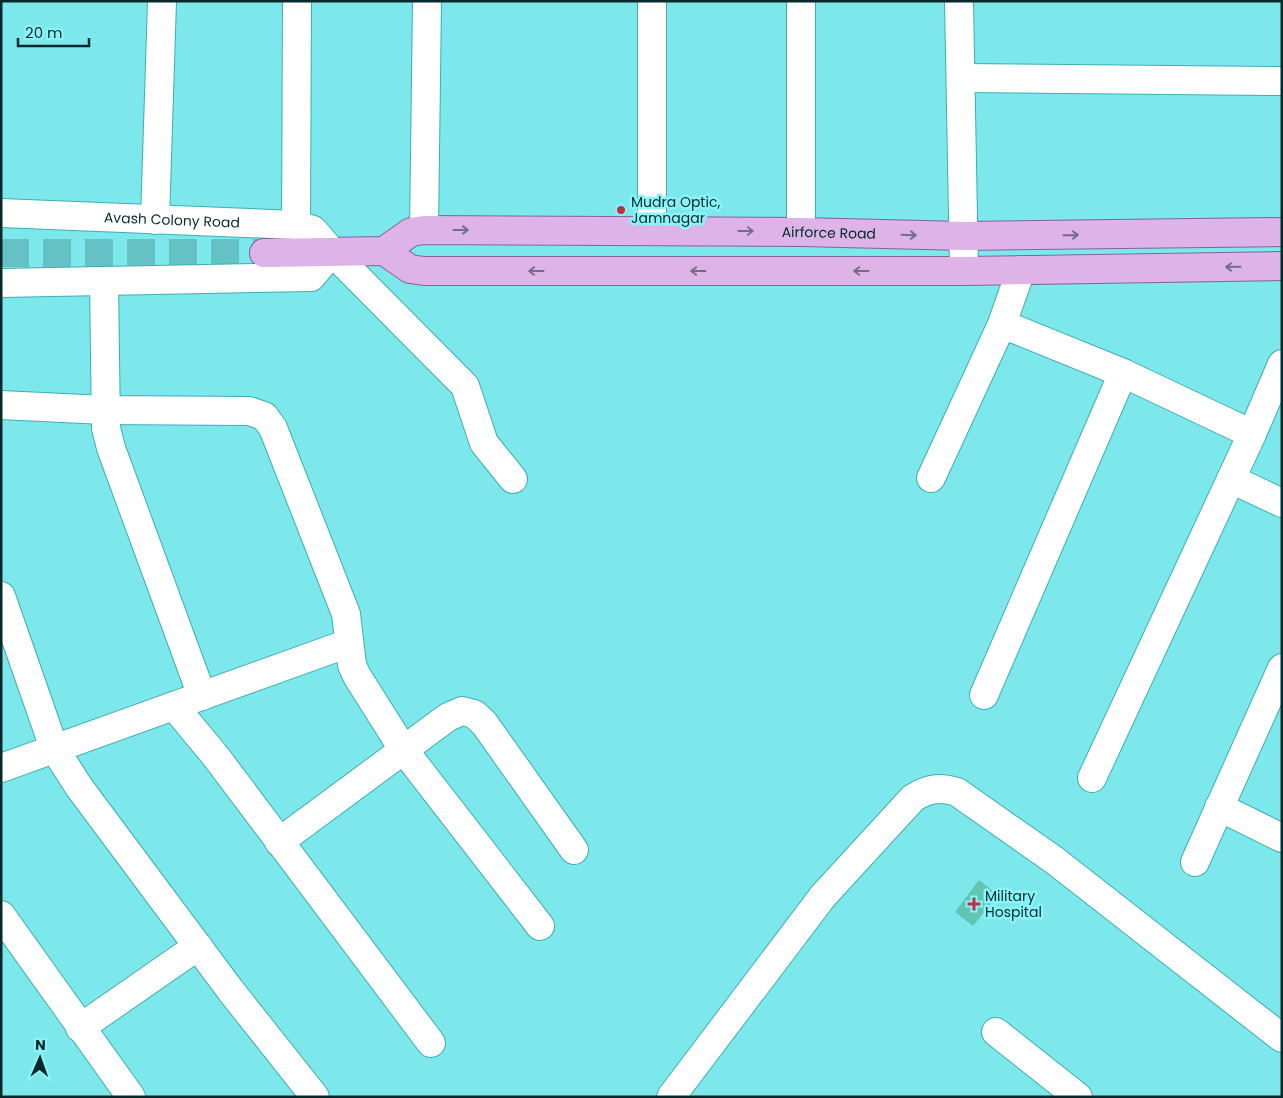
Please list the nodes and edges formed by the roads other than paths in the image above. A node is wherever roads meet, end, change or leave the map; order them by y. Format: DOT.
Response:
graph roads {
  1 [pos="162,1"];
  2 [pos="297,1"];
  3 [pos="427,1"];
  4 [pos="652,1"];
  5 [pos="801,1"];
  6 [pos="959,1"];
  7 [pos="961,78"];
  8 [pos="1282,81"];
  9 [pos="1,213"];
  10 [pos="154,220"];
  11 [pos="296,226"];
  12 [pos="424,230"];
  13 [pos="652,231"];
  14 [pos="801,232"];
  15 [pos="1282,232"];
  16 [pos="964,236"];
  17 [pos="384,251"];
  18 [pos="332,252"];
  19 [pos="264,253"];
  20 [pos="1282,266"];
  21 [pos="1022,270"];
  22 [pos="964,271"];
  23 [pos="104,282"];
  24 [pos="1,283"];
  25 [pos="1002,324"];
  26 [pos="1282,364"];
  27 [pos="1123,373"];
  28 [pos="1,405"];
  29 [pos="104,410"];
  30 [pos="1252,434"];
  31 [pos="931,478"];
  32 [pos="513,479"];
  33 [pos="1231,479"];
  34 [pos="1282,503"];
  35 [pos="1,596"];
  36 [pos="349,643"];
  37 [pos="1282,668"];
  38 [pos="984,695"];
  39 [pos="202,696"];
  40 [pos="174,706"];
  41 [pos="54,748"];
  42 [pos="403,749"];
  43 [pos="1,768"];
  44 [pos="1092,778"];
  45 [pos="1220,807"];
  46 [pos="1282,838"];
  47 [pos="279,842"];
  48 [pos="574,850"];
  49 [pos="1195,862"];
  50 [pos="1,915"];
  51 [pos="540,926"];
  52 [pos="198,946"];
  53 [pos="80,1028"];
  54 [pos="996,1032"];
  55 [pos="1282,1038"];
  56 [pos="431,1043"];
  57 [pos="131,1097"];
  58 [pos="315,1097"];
  59 [pos="671,1097"];
  60 [pos="1078,1097"];
  1 -- 10 [label="street"];
  2 -- 11 [label="street"];
  3 -- 12 [label="street"];
  4 -- 13 [label="street"];
  5 -- 14 [label="street"];
  6 -- 7 [label="street"];
  7 -- 8 [label="street"];
  7 -- 16 [label="street"];
  9 -- 10 [label="street, Avash Colony Road"];
  10 -- 11 [label="street, Avash Colony Road"];
  11 -- 18 [label="street, Avash Colony Road"];
  12 -- 13 [label="main road, Airforce Road, one-way"];
  12 -- 17 [label="main road, Airforce Road"];
  13 -- 14 [label="main road, Airforce Road, one-way"];
  14 -- 16 [label="main road, Airforce Road, one-way"];
  16 -- 15 [label="main road, Airforce Road, one-way"];
  16 -- 22 [label="street"];
  17 -- 18 [label="main road"];
  22 -- 17 [label="main road, one-way"];
  18 -- 19 [label="main road"];
  18 -- 23 [label="street"];
  18 -- 32 [label="street, Avash Colony Road"];
  20 -- 21 [label="main road, one-way"];
  21 -- 22 [label="main road"];
  21 -- 25 [label="street"];
  23 -- 24 [label="street"];
  23 -- 29 [label="street"];
  25 -- 27 [label="street"];
  25 -- 31 [label="street"];
  26 -- 30 [label="street"];
  27 -- 30 [label="street"];
  27 -- 38 [label="street"];
  28 -- 29 [label="street"];
  29 -- 36 [label="street"];
  29 -- 39 [label="street"];
  30 -- 33 [label="street"];
  33 -- 34 [label="street"];
  33 -- 44 [label="street"];
  35 -- 41 [label="street"];
  36 -- 39 [label="street"];
  36 -- 42 [label="street"];
  37 -- 45 [label="street"];
  39 -- 40 [label="street"];
  40 -- 41 [label="street"];
  40 -- 47 [label="street"];
  41 -- 43 [label="street"];
  41 -- 52 [label="street"];
  42 -- 47 [label="street"];
  42 -- 48 [label="street"];
  42 -- 51 [label="street"];
  45 -- 46 [label="street"];
  45 -- 49 [label="street"];
  47 -- 56 [label="street"];
  50 -- 53 [label="street"];
  52 -- 53 [label="street"];
  52 -- 58 [label="street"];
  53 -- 57 [label="street"];
  54 -- 60 [label="street"];
  55 -- 59 [label="street"];
}
